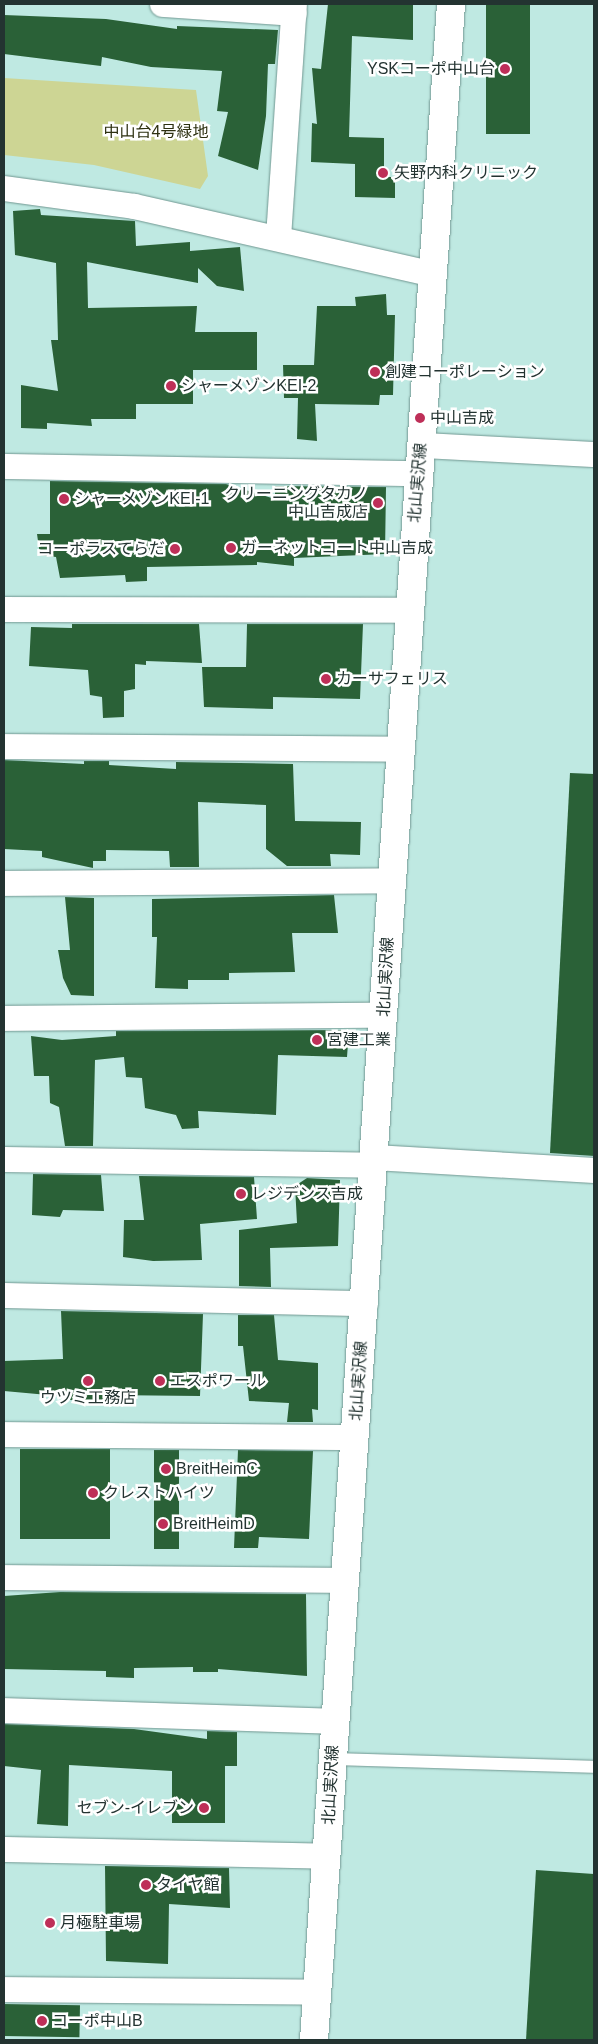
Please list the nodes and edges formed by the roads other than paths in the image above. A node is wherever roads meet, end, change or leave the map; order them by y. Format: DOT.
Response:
graph roads {
  1 [pos="162,4"];
  2 [pos="451,4"];
  3 [pos="294,8"];
  4 [pos="4,188"];
  5 [pos="278,237"];
  6 [pos="433,274"];
  7 [pos="422,445"];
  8 [pos="594,454"];
  9 [pos="4,466"];
  10 [pos="419,473"];
  11 [pos="4,609"];
  12 [pos="408,610"];
  13 [pos="4,746"];
  14 [pos="399,749"];
  15 [pos="392,880"];
  16 [pos="4,883"];
  17 [pos="384,1015"];
  18 [pos="4,1018"];
  19 [pos="4,1159"];
  20 [pos="374,1161"];
  21 [pos="594,1170"];
  22 [pos="4,1294"];
  23 [pos="365,1303"];
  24 [pos="4,1434"];
  25 [pos="355,1437"];
  26 [pos="4,1576"];
  27 [pos="344,1580"];
  28 [pos="4,1710"];
  29 [pos="334,1721"];
  30 [pos="332,1759"];
  31 [pos="594,1767"];
  32 [pos="4,1849"];
  33 [pos="327,1856"];
  34 [pos="4,1989"];
  35 [pos="317,1992"];
  36 [pos="314,2040"];
  1 -- 3 [label="street"];
  2 -- 6 [label="street, 北山実沢線"];
  3 -- 5 [label="street"];
  4 -- 5 [label="street"];
  5 -- 6 [label="street"];
  6 -- 7 [label="street, 北山実沢線"];
  7 -- 8 [label="street"];
  7 -- 10 [label="street, 北山実沢線"];
  9 -- 10 [label="street"];
  10 -- 12 [label="street, 北山実沢線"];
  11 -- 12 [label="street"];
  12 -- 14 [label="street, 北山実沢線"];
  13 -- 14 [label="street"];
  14 -- 15 [label="street, 北山実沢線"];
  15 -- 16 [label="street"];
  15 -- 17 [label="street, 北山実沢線"];
  17 -- 18 [label="street"];
  17 -- 20 [label="street, 北山実沢線"];
  19 -- 20 [label="street"];
  20 -- 21 [label="street"];
  20 -- 23 [label="street, 北山実沢線"];
  22 -- 23 [label="street"];
  23 -- 25 [label="street, 北山実沢線"];
  24 -- 25 [label="street"];
  25 -- 27 [label="street, 北山実沢線"];
  26 -- 27 [label="street"];
  27 -- 29 [label="street, 北山実沢線"];
  28 -- 29 [label="street"];
  29 -- 30 [label="street, 北山実沢線"];
  30 -- 31 [label="lane"];
  30 -- 33 [label="street, 北山実沢線"];
  32 -- 33 [label="street"];
  33 -- 35 [label="street, 北山実沢線"];
  34 -- 35 [label="street"];
  35 -- 36 [label="street, 北山実沢線"];
}
